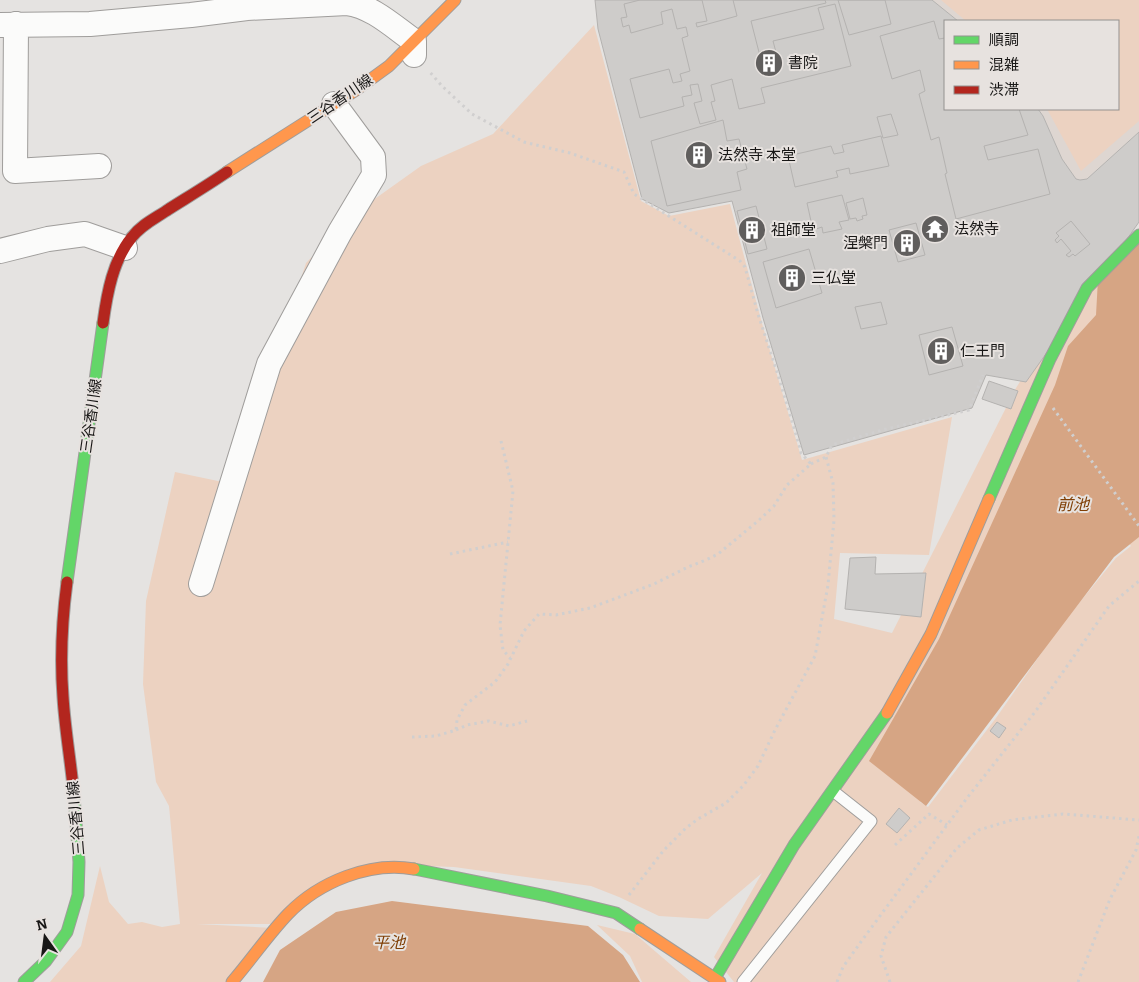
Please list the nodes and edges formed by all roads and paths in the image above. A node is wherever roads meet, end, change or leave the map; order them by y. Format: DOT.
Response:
graph roads {
  1 [pos="455,0"];
  2 [pos="248,4"];
  3 [pos="190,7"];
  4 [pos="8,24"];
  5 [pos="414,48"];
  6 [pos="334,104"];
  7 [pos="99,166"];
  8 [pos="1139,235"];
  9 [pos="125,248"];
  10 [pos="0,251"];
  11 [pos="983,375"];
  12 [pos="1038,387"];
  13 [pos="501,441"];
  14 [pos="826,457"];
  15 [pos="812,464"];
  16 [pos="1139,526"];
  17 [pos="508,542"];
  18 [pos="450,554"];
  19 [pos="1139,581"];
  20 [pos="201,584"];
  21 [pos="510,658"];
  22 [pos="527,720"];
  23 [pos="456,730"];
  24 [pos="412,737"];
  25 [pos="833,791"];
  26 [pos="1139,820"];
  27 [pos="947,825"];
  28 [pos="1139,836"];
  29 [pos="895,845"];
  30 [pos="616,913"];
  31 [pos="718,980"];
  32 [pos="24,982"];
  33 [pos="232,982"];
  34 [pos="743,982"];
  35 [pos="837,982"];
  36 [pos="890,982"];
  37 [pos="1078,982"];
  1 -- 5 [label="street, 三谷香川線"];
  2 -- 3 [label="street"];
  2 -- 5 [label="street"];
  3 -- 4 [label="street"];
  4 -- 7 [label="street"];
  5 -- 6 [label="street, 三谷香川線"];
  5 -- 15 [label="path"];
  6 -- 9 [label="street, 三谷香川線"];
  6 -- 20 [label="street"];
  8 -- 12 [label="street"];
  9 -- 10 [label="street"];
  9 -- 32 [label="street, 三谷香川線"];
  11 -- 14 [label="path"];
  12 -- 16 [label="path"];
  12 -- 25 [label="street"];
  13 -- 17 [label="path"];
  14 -- 15 [label="path"];
  14 -- 30 [label="path"];
  15 -- 21 [label="path"];
  17 -- 18 [label="path"];
  17 -- 21 [label="path"];
  19 -- 27 [label="path"];
  21 -- 23 [label="path"];
  22 -- 23 [label="path"];
  23 -- 24 [label="path"];
  25 -- 31 [label="street"];
  25 -- 34 [label="lane"];
  26 -- 36 [label="path"];
  27 -- 29 [label="path"];
  27 -- 35 [label="path"];
  28 -- 37 [label="path"];
  30 -- 31 [label="street"];
  30 -- 33 [label="street"];
}
